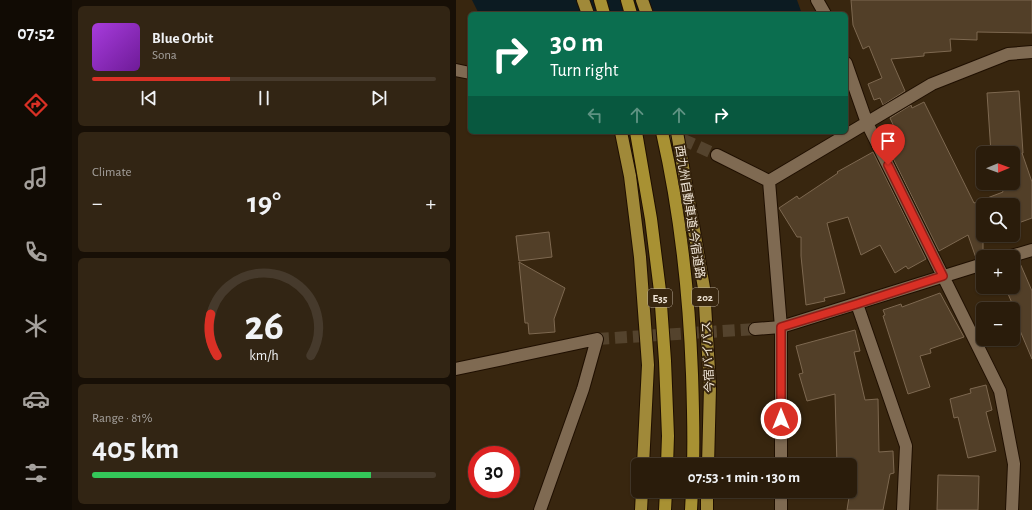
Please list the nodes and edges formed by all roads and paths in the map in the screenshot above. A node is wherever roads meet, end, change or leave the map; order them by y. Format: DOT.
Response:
graph roads {
  1 [pos="584,0"];
  2 [pos="600,0"];
  3 [pos="627,0"];
  4 [pos="642,0"];
  5 [pos="818,0"];
  6 [pos="587,12"];
  7 [pos="603,12"];
  8 [pos="630,12"];
  9 [pos="646,12"];
  10 [pos="824,12"];
  11 [pos="1032,52"];
  12 [pos="456,70"];
  13 [pos="848,70"];
  14 [pos="468,73"];
  15 [pos="867,123"];
  16 [pos="621,134"];
  17 [pos="636,134"];
  18 [pos="662,134"];
  19 [pos="677,134"];
  20 [pos="717,155"];
  21 [pos="768,181"];
  22 [pos="1032,250"];
  23 [pos="1020,254"];
  24 [pos="976,266"];
  25 [pos="943,276"];
  26 [pos="857,304"];
  27 [pos="781,327"];
  28 [pos="755,329"];
  29 [pos="456,369"];
  30 [pos="643,458"];
  31 [pos="667,458"];
  32 [pos="693,458"];
  33 [pos="708,458"];
  34 [pos="781,458"];
  35 [pos="642,498"];
  36 [pos="666,498"];
  37 [pos="692,498"];
  38 [pos="707,498"];
  39 [pos="781,498"];
  40 [pos="540,510"];
  41 [pos="641,510"];
  42 [pos="666,510"];
  43 [pos="691,510"];
  44 [pos="707,510"];
  45 [pos="781,510"];
  46 [pos="903,510"];
  47 [pos="1012,510"];
  1 -- 6 [label="highway"];
  2 -- 7 [label="highway"];
  3 -- 8 [label="highway"];
  4 -- 9 [label="highway"];
  5 -- 10 [label="street"];
  11 -- 15 [label="street"];
  12 -- 14 [label="street"];
  13 -- 15 [label="street"];
  15 -- 21 [label="street"];
  15 -- 25 [label="street"];
  16 -- 30 [label="highway"];
  17 -- 31 [label="highway, E35, bridge"];
  18 -- 32 [label="highway, 西九州自動車道;今宿道路 / E35, bridge"];
  19 -- 33 [label="highway, 今宿バイパス / 202"];
  20 -- 21 [label="street"];
  21 -- 27 [label="street"];
  22 -- 23 [label="street"];
  24 -- 25 [label="street"];
  25 -- 26 [label="street"];
  25 -- 47 [label="street"];
  26 -- 27 [label="street"];
  26 -- 46 [label="street"];
  27 -- 28 [label="street"];
  27 -- 34 [label="street"];
  29 -- 40 [label="street"];
  35 -- 41 [label="highway"];
  36 -- 42 [label="highway"];
  37 -- 43 [label="highway"];
  38 -- 44 [label="highway"];
  39 -- 45 [label="street"];
}
